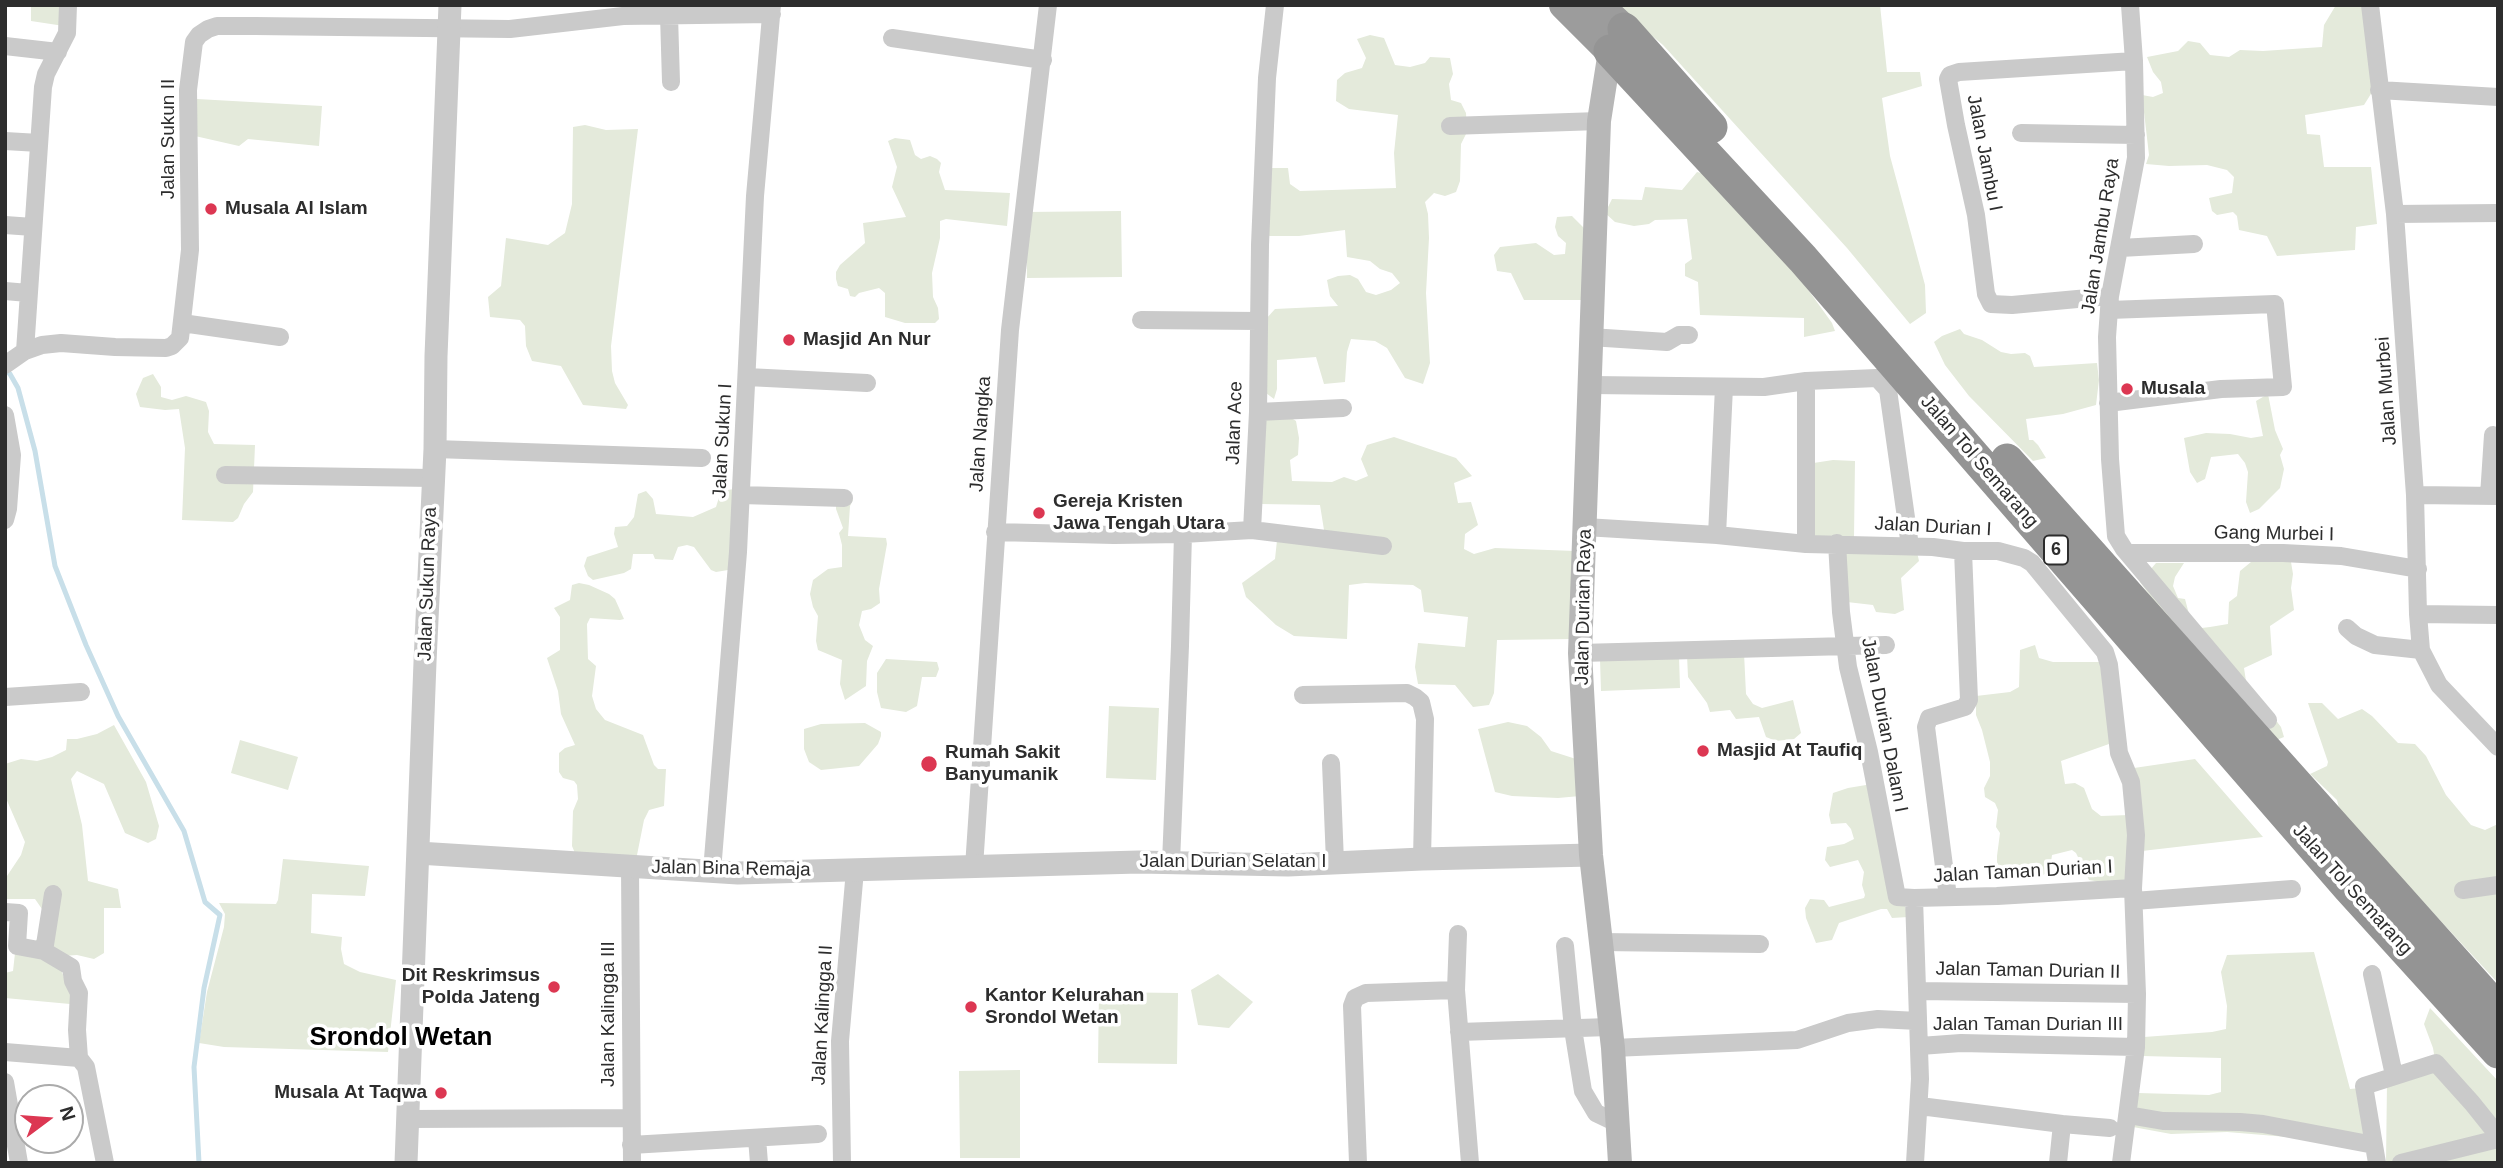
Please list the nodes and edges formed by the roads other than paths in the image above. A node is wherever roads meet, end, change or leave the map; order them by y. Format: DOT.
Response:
graph roads {
  1 [pos="68,5"];
  2 [pos="1048,5"];
  3 [pos="1275,5"];
  4 [pos="1564,5"];
  5 [pos="1598,5"];
  6 [pos="2130,5"];
  7 [pos="2370,5"];
  8 [pos="772,10"];
  9 [pos="669,15"];
  10 [pos="450,16"];
  11 [pos="892,38"];
  12 [pos="1617,40"];
  13 [pos="5,46"];
  14 [pos="58,52"];
  15 [pos="1042,60"];
  16 [pos="2134,61"];
  17 [pos="671,82"];
  18 [pos="2379,90"];
  19 [pos="2498,97"];
  20 [pos="1599,121"];
  21 [pos="1450,126"];
  22 [pos="2021,133"];
  23 [pos="2136,135"];
  24 [pos="5,141"];
  25 [pos="39,143"];
  26 [pos="2498,213"];
  27 [pos="2395,214"];
  28 [pos="5,225"];
  29 [pos="33,227"];
  30 [pos="2194,244"];
  31 [pos="2120,248"];
  32 [pos="5,291"];
  33 [pos="28,293"];
  34 [pos="2110,303"];
  35 [pos="1141,320"];
  36 [pos="1259,321"];
  37 [pos="182,323"];
  38 [pos="1689,335"];
  39 [pos="281,337"];
  40 [pos="1590,337"];
  41 [pos="14,358"];
  42 [pos="747,377"];
  43 [pos="1806,381"];
  44 [pos="867,383"];
  45 [pos="1591,385"];
  46 [pos="1724,387"];
  47 [pos="2108,403"];
  48 [pos="1343,408"];
  49 [pos="1258,412"];
  50 [pos="5,415"];
  51 [pos="2493,435"];
  52 [pos="435,449"];
  53 [pos="702,458"];
  54 [pos="225,475"];
  55 [pos="433,478"];
  56 [pos="741,495"];
  57 [pos="2415,495"];
  58 [pos="2493,496"];
  59 [pos="844,498"];
  60 [pos="5,520"];
  61 [pos="1585,527"];
  62 [pos="1252,530"];
  63 [pos="995,532"];
  64 [pos="1183,534"];
  65 [pos="1717,535"];
  66 [pos="1837,543"];
  67 [pos="1806,544"];
  68 [pos="1383,546"];
  69 [pos="1910,546"];
  70 [pos="1963,551"];
  71 [pos="2129,553"];
  72 [pos="2418,569"];
  73 [pos="2418,614"];
  74 [pos="2498,615"];
  75 [pos="2347,628"];
  76 [pos="1886,645"];
  77 [pos="1846,648"];
  78 [pos="2421,650"];
  79 [pos="1580,653"];
  80 [pos="81,692"];
  81 [pos="1303,695"];
  82 [pos="5,697"];
  83 [pos="2268,720"];
  84 [pos="2498,747"];
  85 [pos="1331,763"];
  86 [pos="418,853"];
  87 [pos="1591,855"];
  88 [pos="1422,859"];
  89 [pos="1171,862"];
  90 [pos="1335,862"];
  91 [pos="630,866"];
  92 [pos="1045,866"];
  93 [pos="974,867"];
  94 [pos="855,870"];
  95 [pos="712,871"];
  96 [pos="2498,885"];
  97 [pos="2291,889"];
  98 [pos="2463,890"];
  99 [pos="53,894"];
  100 [pos="2134,894"];
  101 [pos="1948,897"];
  102 [pos="1914,898"];
  103 [pos="5,912"];
  104 [pos="1458,934"];
  105 [pos="1601,942"];
  106 [pos="1760,944"];
  107 [pos="1565,946"];
  108 [pos="44,951"];
  109 [pos="2372,974"];
  110 [pos="1456,990"];
  111 [pos="1919,991"];
  112 [pos="2137,993"];
  113 [pos="2498,1010"];
  114 [pos="1918,1021"];
  115 [pos="1573,1029"];
  116 [pos="1460,1032"];
  117 [pos="1611,1037"];
  118 [pos="1920,1046"];
  119 [pos="2136,1047"];
  120 [pos="5,1052"];
  121 [pos="2498,1052"];
  122 [pos="79,1058"];
  123 [pos="2394,1075"];
  124 [pos="5,1082"];
  125 [pos="1920,1106"];
  126 [pos="2128,1115"];
  127 [pos="630,1118"];
  128 [pos="408,1119"];
  129 [pos="1617,1123"];
  130 [pos="2062,1124"];
  131 [pos="2110,1128"];
  132 [pos="818,1133"];
  133 [pos="757,1138"];
  134 [pos="631,1154"];
  135 [pos="2375,1154"];
  136 [pos="19,1163"];
  137 [pos="105,1163"];
  138 [pos="406,1163"];
  139 [pos="759,1163"];
  140 [pos="842,1163"];
  141 [pos="1358,1163"];
  142 [pos="1470,1163"];
  143 [pos="1620,1163"];
  144 [pos="1915,1163"];
  145 [pos="2058,1163"];
  146 [pos="2121,1163"];
  147 [pos="2400,1163"];
  1 -- 14 [label="street"];
  2 -- 15 [label="street, Jalan Nangka"];
  3 -- 36 [label="street, Jalan Ace"];
  4 -- 12 [label="highway, Jalan Tol Semarang / 6"];
  5 -- 12 [label="highway, Jalan Tol Semarang / 6"];
  6 -- 16 [label="street, Jalan Jambu Raya"];
  7 -- 18 [label="street, Jalan Murbei"];
  8 -- 9 [label="street, Jalan Sukun I"];
  8 -- 42 [label="street, Jalan Sukun I"];
  9 -- 10 [label="street, Jalan Sukun I"];
  9 -- 17 [label="street"];
  10 -- 37 [label="street, Jalan Sukun II"];
  10 -- 52 [label="street, Jalan Sukun Raya"];
  11 -- 15 [label="street"];
  12 -- 20 [label="main road, Jalan Durian Raya"];
  12 -- 113 [label="highway, Jalan Tol Semarang / 6"];
  12 -- 121 [label="highway, Jalan Tol Semarang / 6"];
  13 -- 14 [label="street"];
  14 -- 25 [label="street"];
  15 -- 63 [label="street, Jalan Nangka"];
  16 -- 23 [label="street, Jalan Jambu Raya"];
  16 -- 34 [label="street, Jalan Jambu I"];
  18 -- 19 [label="street"];
  18 -- 27 [label="street, Jalan Murbei"];
  20 -- 21 [label="street"];
  20 -- 40 [label="main road, Jalan Durian Raya"];
  22 -- 23 [label="street"];
  23 -- 31 [label="street, Jalan Jambu Raya"];
  24 -- 25 [label="street"];
  25 -- 29 [label="street"];
  26 -- 27 [label="street"];
  27 -- 57 [label="street, Jalan Murbei"];
  28 -- 29 [label="street"];
  29 -- 33 [label="street"];
  30 -- 31 [label="street"];
  31 -- 34 [label="street, Jalan Jambu Raya"];
  32 -- 33 [label="street"];
  33 -- 41 [label="street"];
  34 -- 47 [label="street, Jalan Jambu Raya"];
  34 -- 47 [label="street"];
  35 -- 36 [label="street"];
  36 -- 49 [label="street, Jalan Ace"];
  37 -- 39 [label="street"];
  37 -- 41 [label="street, Jalan Sukun II"];
  38 -- 40 [label="street"];
  40 -- 45 [label="main road, Jalan Durian Raya"];
  42 -- 44 [label="street"];
  42 -- 56 [label="street, Jalan Sukun I"];
  43 -- 46 [label="street"];
  43 -- 67 [label="street"];
  43 -- 69 [label="street"];
  45 -- 46 [label="street"];
  45 -- 61 [label="main road, Jalan Durian Raya"];
  46 -- 65 [label="street"];
  47 -- 71 [label="street, Jalan Jambu Raya"];
  48 -- 49 [label="street"];
  49 -- 62 [label="street, Jalan Ace"];
  50 -- 60 [label="street"];
  51 -- 58 [label="street"];
  52 -- 53 [label="street"];
  52 -- 55 [label="street, Jalan Sukun Raya"];
  54 -- 55 [label="street"];
  55 -- 86 [label="street, Jalan Sukun Raya"];
  56 -- 59 [label="street"];
  56 -- 95 [label="street, Jalan Sukun I"];
  57 -- 58 [label="street"];
  57 -- 72 [label="street, Jalan Murbei"];
  61 -- 65 [label="street, Jalan Durian I"];
  61 -- 79 [label="main road, Jalan Durian Raya"];
  62 -- 64 [label="street"];
  62 -- 68 [label="street"];
  63 -- 64 [label="street"];
  63 -- 93 [label="street, Jalan Nangka"];
  64 -- 89 [label="street"];
  65 -- 67 [label="street, Jalan Durian I"];
  66 -- 67 [label="street, Jalan Durian I"];
  66 -- 69 [label="street, Jalan Durian I"];
  66 -- 77 [label="street, Jalan Durian Dalam I"];
  69 -- 70 [label="street, Jalan Durian I"];
  70 -- 100 [label="street, Jalan Durian I"];
  70 -- 101 [label="street"];
  71 -- 72 [label="street, Gang Murbei I"];
  71 -- 83 [label="street, Jalan Jambu Raya"];
  72 -- 73 [label="street, Jalan Murbei"];
  73 -- 74 [label="street"];
  73 -- 78 [label="street, Jalan Murbei"];
  75 -- 78 [label="street"];
  76 -- 77 [label="street"];
  77 -- 79 [label="street"];
  77 -- 102 [label="street, Jalan Durian Dalam I"];
  78 -- 84 [label="street, Jalan Murbei"];
  79 -- 87 [label="main road, Jalan Durian Raya"];
  80 -- 82 [label="street"];
  81 -- 88 [label="street"];
  85 -- 90 [label="street"];
  86 -- 91 [label="street, Jalan Bina Remaja"];
  86 -- 128 [label="street, Jalan Sukun Raya"];
  87 -- 88 [label="street, Jalan Durian Selatan I"];
  87 -- 105 [label="main road, Jalan Durian Raya"];
  88 -- 90 [label="street, Jalan Durian Selatan I"];
  89 -- 90 [label="street, Jalan Durian Selatan I"];
  89 -- 92 [label="street, Jalan Durian Selatan I"];
  91 -- 95 [label="street, Jalan Bina Remaja"];
  91 -- 127 [label="street, Jalan Kalingga III"];
  92 -- 93 [label="street, Jalan Bina Remaja"];
  93 -- 94 [label="street, Jalan Bina Remaja"];
  94 -- 95 [label="street, Jalan Bina Remaja"];
  94 -- 140 [label="street, Jalan Kalingga II"];
  96 -- 98 [label="street"];
  97 -- 100 [label="street, Jalan Taman Durian I"];
  99 -- 108 [label="street"];
  100 -- 101 [label="street, Jalan Taman Durian I"];
  100 -- 112 [label="street"];
  101 -- 102 [label="street, Jalan Taman Durian I"];
  102 -- 111 [label="street"];
  103 -- 108 [label="street"];
  104 -- 110 [label="street"];
  105 -- 106 [label="street"];
  105 -- 117 [label="main road, Jalan Durian Raya"];
  107 -- 115 [label="street"];
  108 -- 122 [label="street"];
  109 -- 123 [label="street"];
  110 -- 116 [label="street"];
  110 -- 141 [label="street"];
  111 -- 112 [label="street, Jalan Taman Durian II"];
  111 -- 114 [label="street"];
  112 -- 119 [label="street"];
  114 -- 117 [label="street"];
  114 -- 118 [label="street"];
  115 -- 116 [label="street"];
  115 -- 117 [label="street"];
  115 -- 129 [label="street"];
  116 -- 142 [label="street"];
  117 -- 129 [label="main road, Jalan Durian Raya"];
  118 -- 119 [label="street, Jalan Taman Durian III"];
  118 -- 125 [label="street"];
  119 -- 126 [label="street"];
  120 -- 122 [label="street"];
  122 -- 137 [label="street"];
  123 -- 135 [label="street"];
  123 -- 147 [label="street"];
  124 -- 136 [label="street"];
  125 -- 130 [label="street"];
  125 -- 144 [label="street"];
  126 -- 135 [label="street"];
  126 -- 146 [label="street"];
  127 -- 128 [label="street"];
  127 -- 134 [label="street, Jalan Kalingga III"];
  128 -- 138 [label="street, Jalan Sukun Raya"];
  129 -- 143 [label="main road, Jalan Durian Raya"];
  130 -- 131 [label="street"];
  130 -- 145 [label="street"];
  132 -- 133 [label="street"];
  133 -- 134 [label="street"];
  133 -- 139 [label="street"];
}
